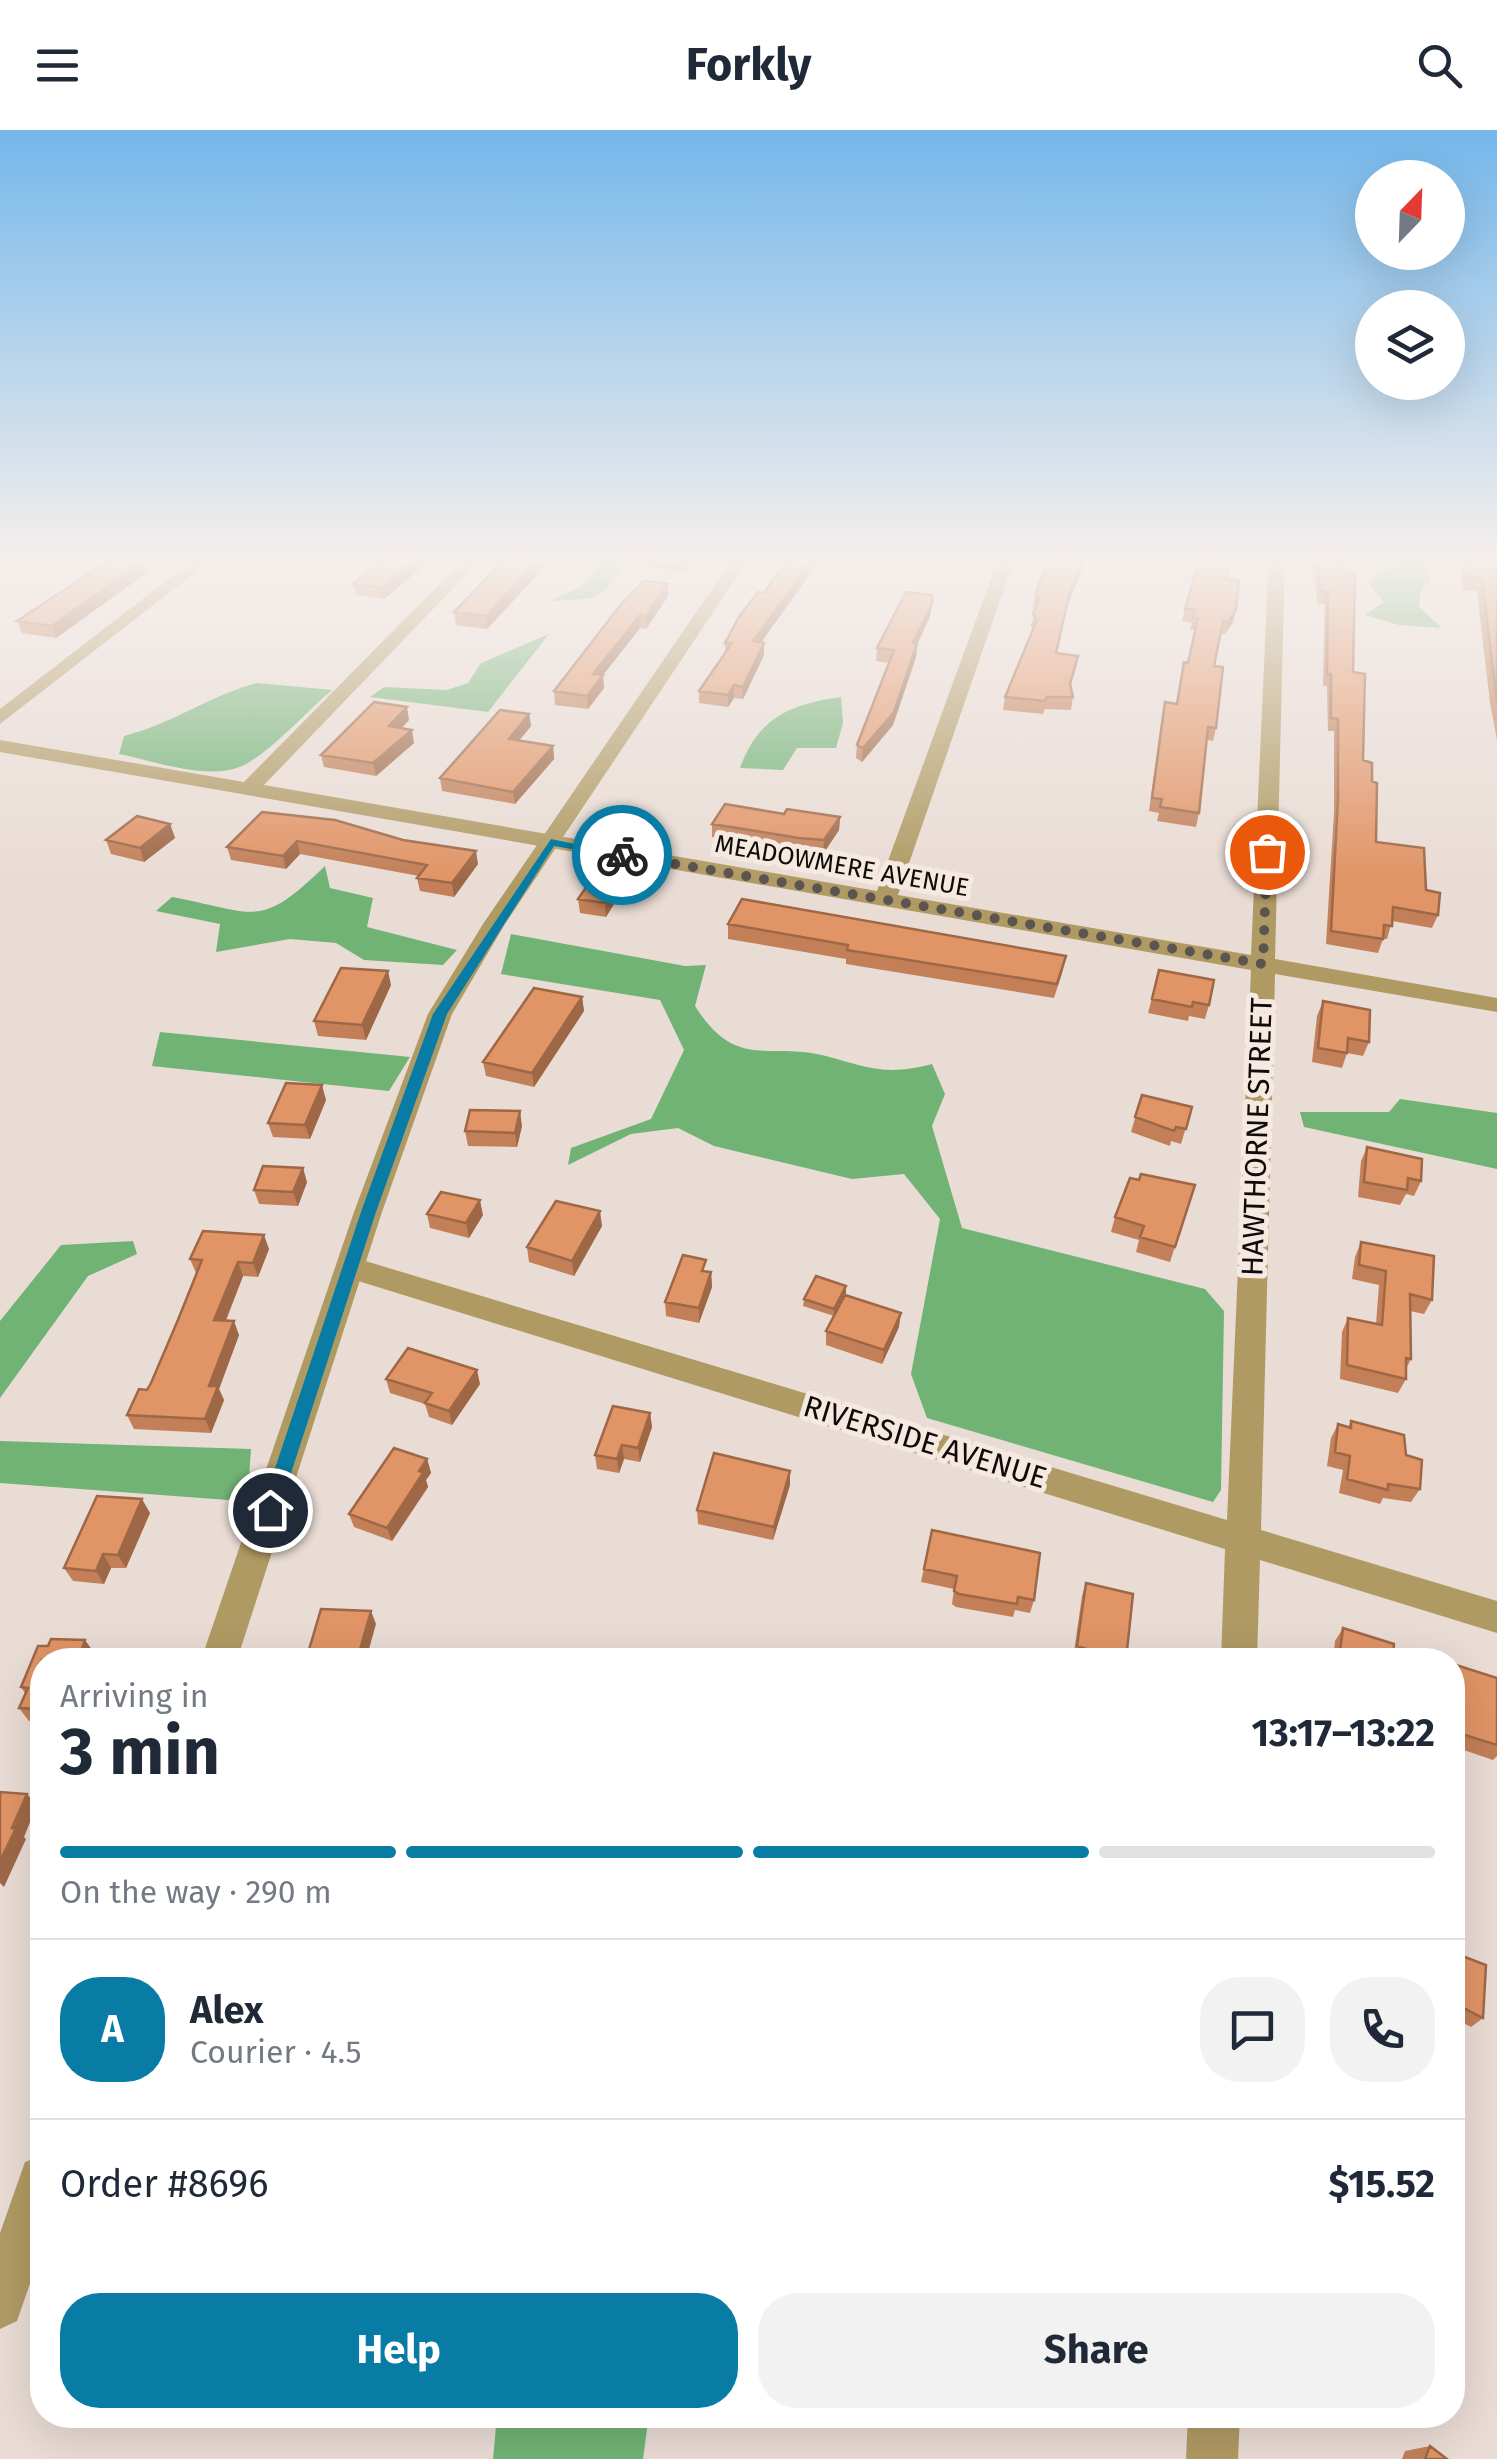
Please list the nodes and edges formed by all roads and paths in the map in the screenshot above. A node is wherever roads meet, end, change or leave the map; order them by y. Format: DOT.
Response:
graph roads {
  1 [pos="71,663"];
  2 [pos="372,663"];
  3 [pos="671,663"];
  4 [pos="970,663"];
  5 [pos="1273,663"];
  6 [pos="0,718"];
  7 [pos="0,746"];
  8 [pos="248,790"];
  9 [pos="551,842"];
  10 [pos="886,901"];
  11 [pos="1263,964"];
  12 [pos="1497,1005"];
  13 [pos="352,1268"];
  14 [pos="1243,1539"];
  15 [pos="1497,1617"];
  16 [pos="223,1648"];
  17 [pos="1239,1648"];
  18 [pos="30,2215"];
  19 [pos="0,2304"];
  20 [pos="1213,2428"];
  21 [pos="1212,2459"];
  1 -- 6 [label="street"];
  2 -- 8 [label="street"];
  3 -- 9 [label="street"];
  4 -- 10 [label="street"];
  5 -- 11 [label="street, HAWTHORNE STREET"];
  7 -- 8 [label="street, MEADOWMERE AVENUE"];
  8 -- 9 [label="street, MEADOWMERE AVENUE"];
  9 -- 10 [label="street, MEADOWMERE AVENUE"];
  9 -- 13 [label="street"];
  10 -- 11 [label="street, MEADOWMERE AVENUE"];
  11 -- 12 [label="street, MEADOWMERE AVENUE"];
  11 -- 14 [label="street, HAWTHORNE STREET"];
  13 -- 14 [label="street, RIVERSIDE AVENUE"];
  13 -- 16 [label="street"];
  14 -- 15 [label="street, RIVERSIDE AVENUE"];
  14 -- 17 [label="street, HAWTHORNE STREET"];
  18 -- 19 [label="street"];
  20 -- 21 [label="street"];
}
